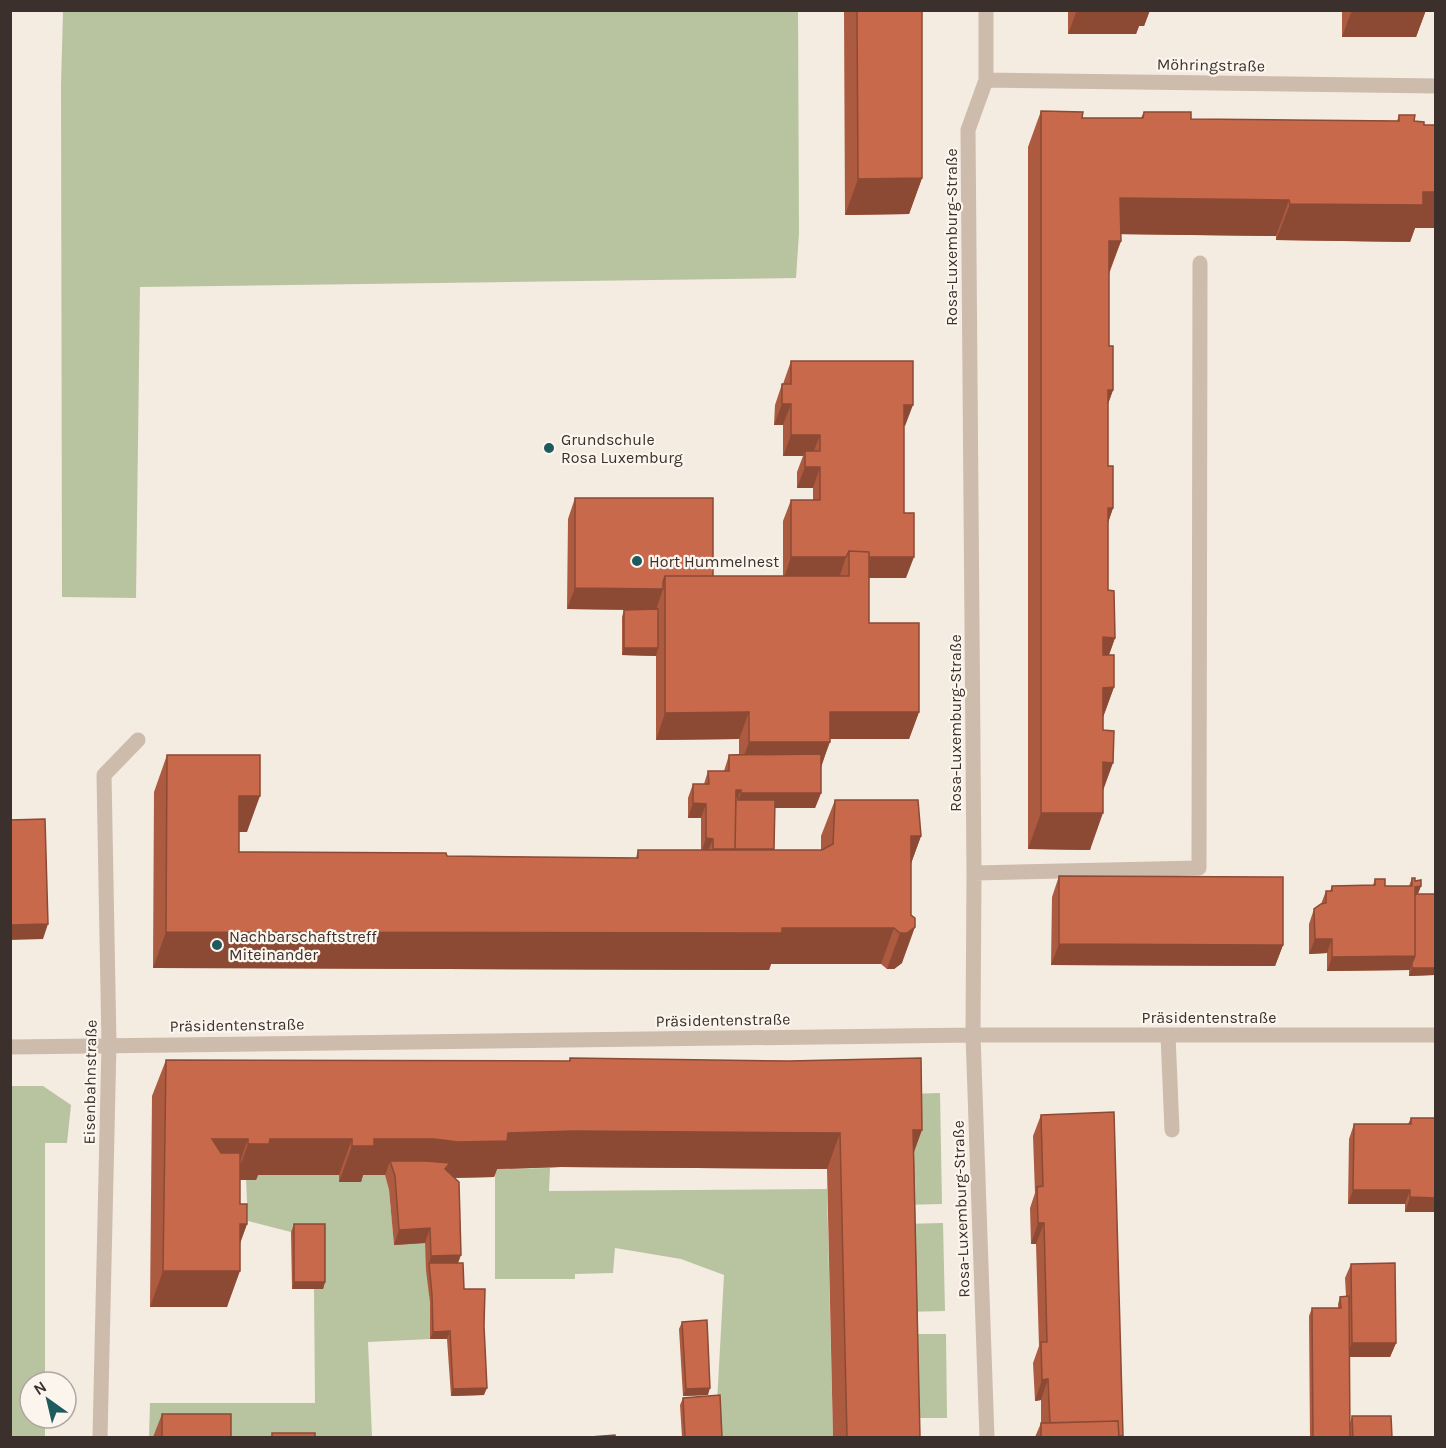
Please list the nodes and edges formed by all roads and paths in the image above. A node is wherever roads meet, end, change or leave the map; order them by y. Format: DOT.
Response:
graph roads {
  1 [pos="986,10"];
  2 [pos="986,80"];
  3 [pos="1436,86"];
  4 [pos="1200,263"];
  5 [pos="138,740"];
  6 [pos="974,873"];
  7 [pos="973,1035"];
  8 [pos="1168,1035"];
  9 [pos="1436,1035"];
  10 [pos="109,1044"];
  11 [pos="10,1047"];
  12 [pos="1172,1130"];
  13 [pos="100,1437"];
  14 [pos="987,1437"];
  1 -- 2 [label="street, Rosa-Luxemburg-Straße"];
  2 -- 3 [label="street, Möhringstraße"];
  2 -- 6 [label="street, Rosa-Luxemburg-Straße"];
  4 -- 6 [label="street"];
  5 -- 10 [label="street, Eisenbahnstraße"];
  6 -- 7 [label="street, Rosa-Luxemburg-Straße"];
  7 -- 8 [label="street, Präsidentenstraße"];
  7 -- 10 [label="street, Präsidentenstraße"];
  7 -- 14 [label="street, Rosa-Luxemburg-Straße"];
  8 -- 9 [label="street, Präsidentenstraße"];
  8 -- 12 [label="street"];
  10 -- 11 [label="street, Präsidentenstraße"];
  10 -- 13 [label="street, Eisenbahnstraße"];
}
